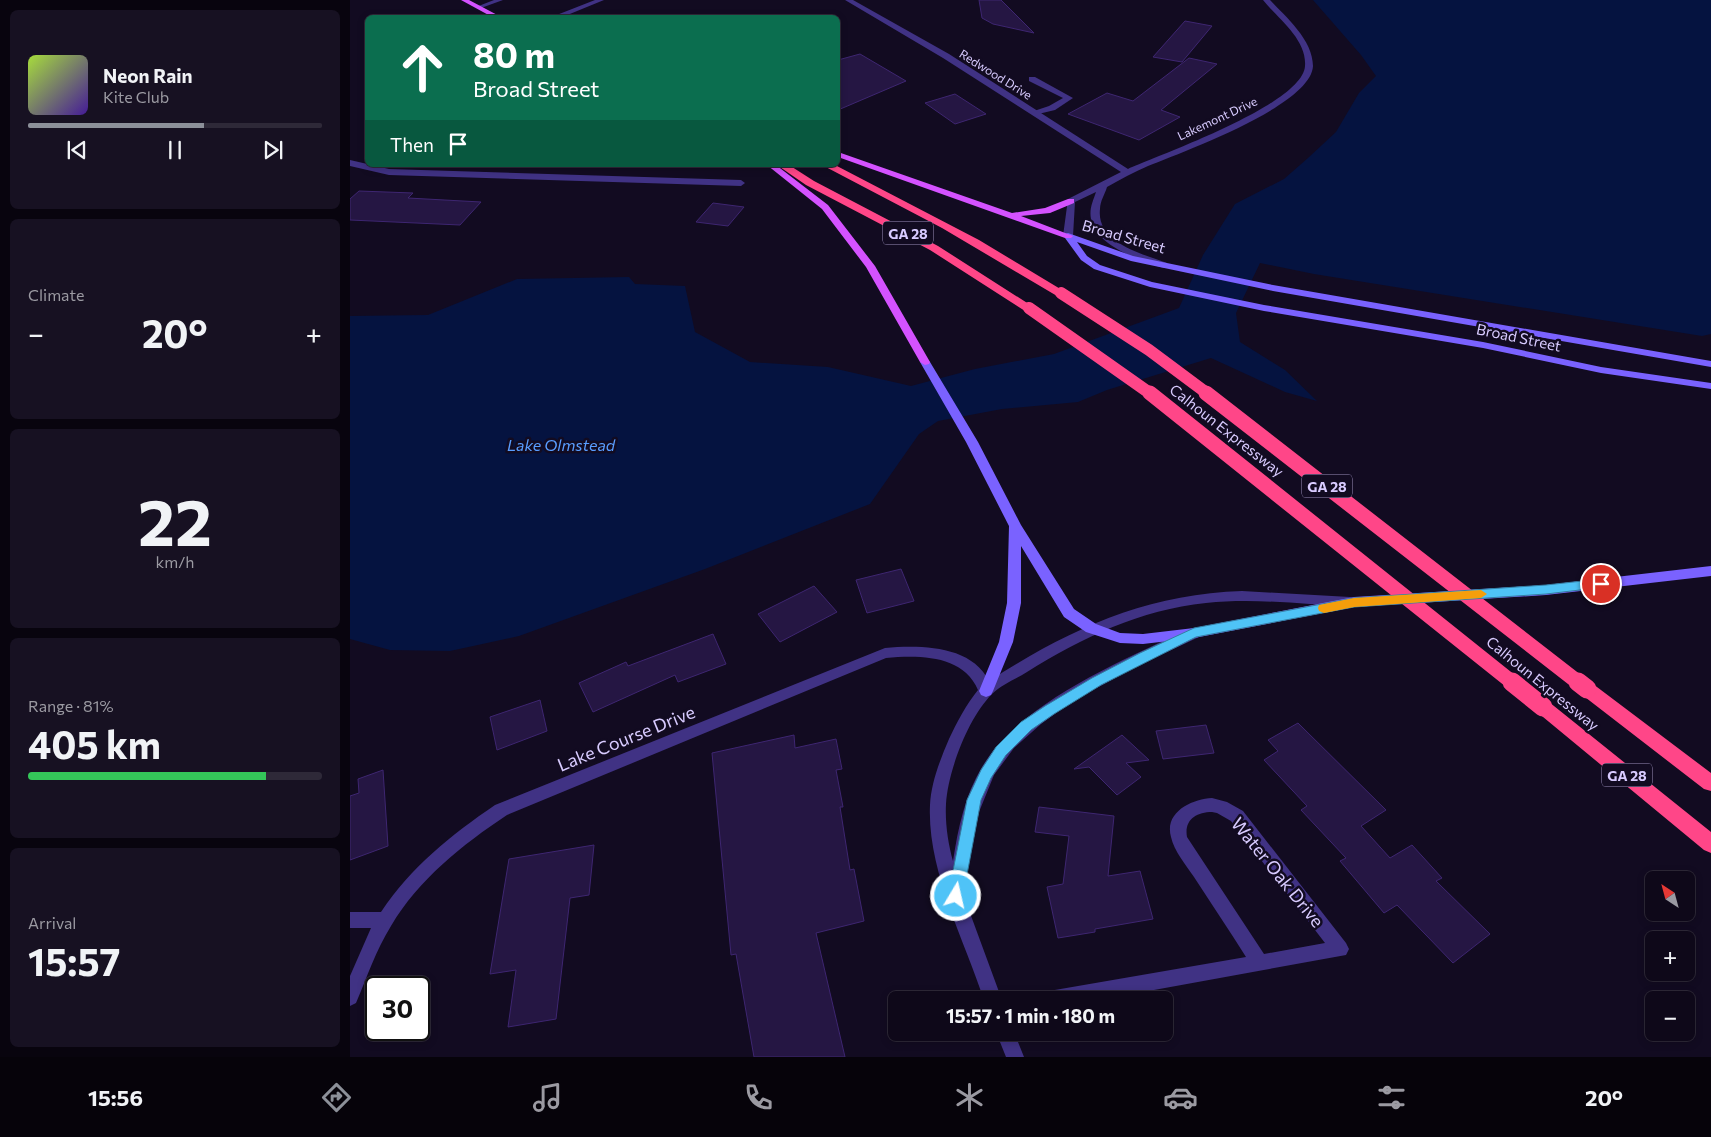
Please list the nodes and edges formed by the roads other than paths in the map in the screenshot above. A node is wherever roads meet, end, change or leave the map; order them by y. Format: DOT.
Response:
graph roads {
  1 [pos="464,0"];
  2 [pos="500,0"];
  3 [pos="601,0"];
  4 [pos="848,0"];
  5 [pos="1266,0"];
  6 [pos="479,7"];
  7 [pos="494,15"];
  8 [pos="560,15"];
  9 [pos="1032,79"];
  10 [pos="1037,113"];
  11 [pos="840,155"];
  12 [pos="350,163"];
  13 [pos="365,166"];
  14 [pos="367,167"];
  15 [pos="774,167"];
  16 [pos="785,167"];
  17 [pos="831,167"];
  18 [pos="1128,173"];
  19 [pos="741,183"];
  20 [pos="1103,187"];
  21 [pos="1071,201"];
  22 [pos="1006,214"];
  23 [pos="1068,236"];
  24 [pos="1164,265"];
  25 [pos="1711,364"];
  26 [pos="1711,386"];
  27 [pos="1015,526"];
  28 [pos="1711,571"];
  29 [pos="1354,602"];
  30 [pos="1091,628"];
  31 [pos="1194,633"];
  32 [pos="986,691"];
  33 [pos="1711,783"];
  34 [pos="1711,844"];
  35 [pos="956,896"];
  36 [pos="350,920"];
  37 [pos="385,920"];
  38 [pos="1260,963"];
  39 [pos="990,991"];
  40 [pos="1100,991"];
  41 [pos="350,997"];
  42 [pos="1009,1041"];
  43 [pos="1015,1057"];
  1 -- 6 [label="main road"];
  2 -- 6 [label="street"];
  3 -- 8 [label="street"];
  4 -- 10 [label="street, Redwood Drive"];
  5 -- 18 [label="street, Lakemont Drive"];
  6 -- 7 [label="main road"];
  9 -- 10 [label="street"];
  10 -- 18 [label="street, Redwood Drive"];
  11 -- 22 [label="main road"];
  12 -- 13 [label="street"];
  14 -- 19 [label="street"];
  15 -- 27 [label="main road"];
  16 -- 34 [label="highway, Calhoun Expressway / GA 28, bridge"];
  17 -- 33 [label="highway, Calhoun Expressway / GA 28, bridge"];
  18 -- 20 [label="street, Lakemont Drive"];
  20 -- 21 [label="street, Lakemont Drive"];
  20 -- 24 [label="street"];
  21 -- 22 [label="main road"];
  21 -- 23 [label="street"];
  22 -- 23 [label="main road"];
  23 -- 24 [label="main road, Broad Street"];
  23 -- 26 [label="main road, Broad Street"];
  24 -- 25 [label="main road, Broad Street"];
  27 -- 30 [label="main road"];
  27 -- 32 [label="main road"];
  28 -- 29 [label="main road"];
  29 -- 30 [label="street"];
  29 -- 31 [label="main road"];
  30 -- 31 [label="main road"];
  30 -- 32 [label="street"];
  31 -- 35 [label="street"];
  32 -- 35 [label="street"];
  32 -- 37 [label="street, Lake Course Drive"];
  35 -- 39 [label="street"];
  36 -- 37 [label="street"];
  37 -- 41 [label="street, Lake Course Drive"];
  38 -- 38 [label="street, Water Oak Drive"];
  38 -- 40 [label="street, Water Oak Drive"];
  42 -- 43 [label="street"];
}
